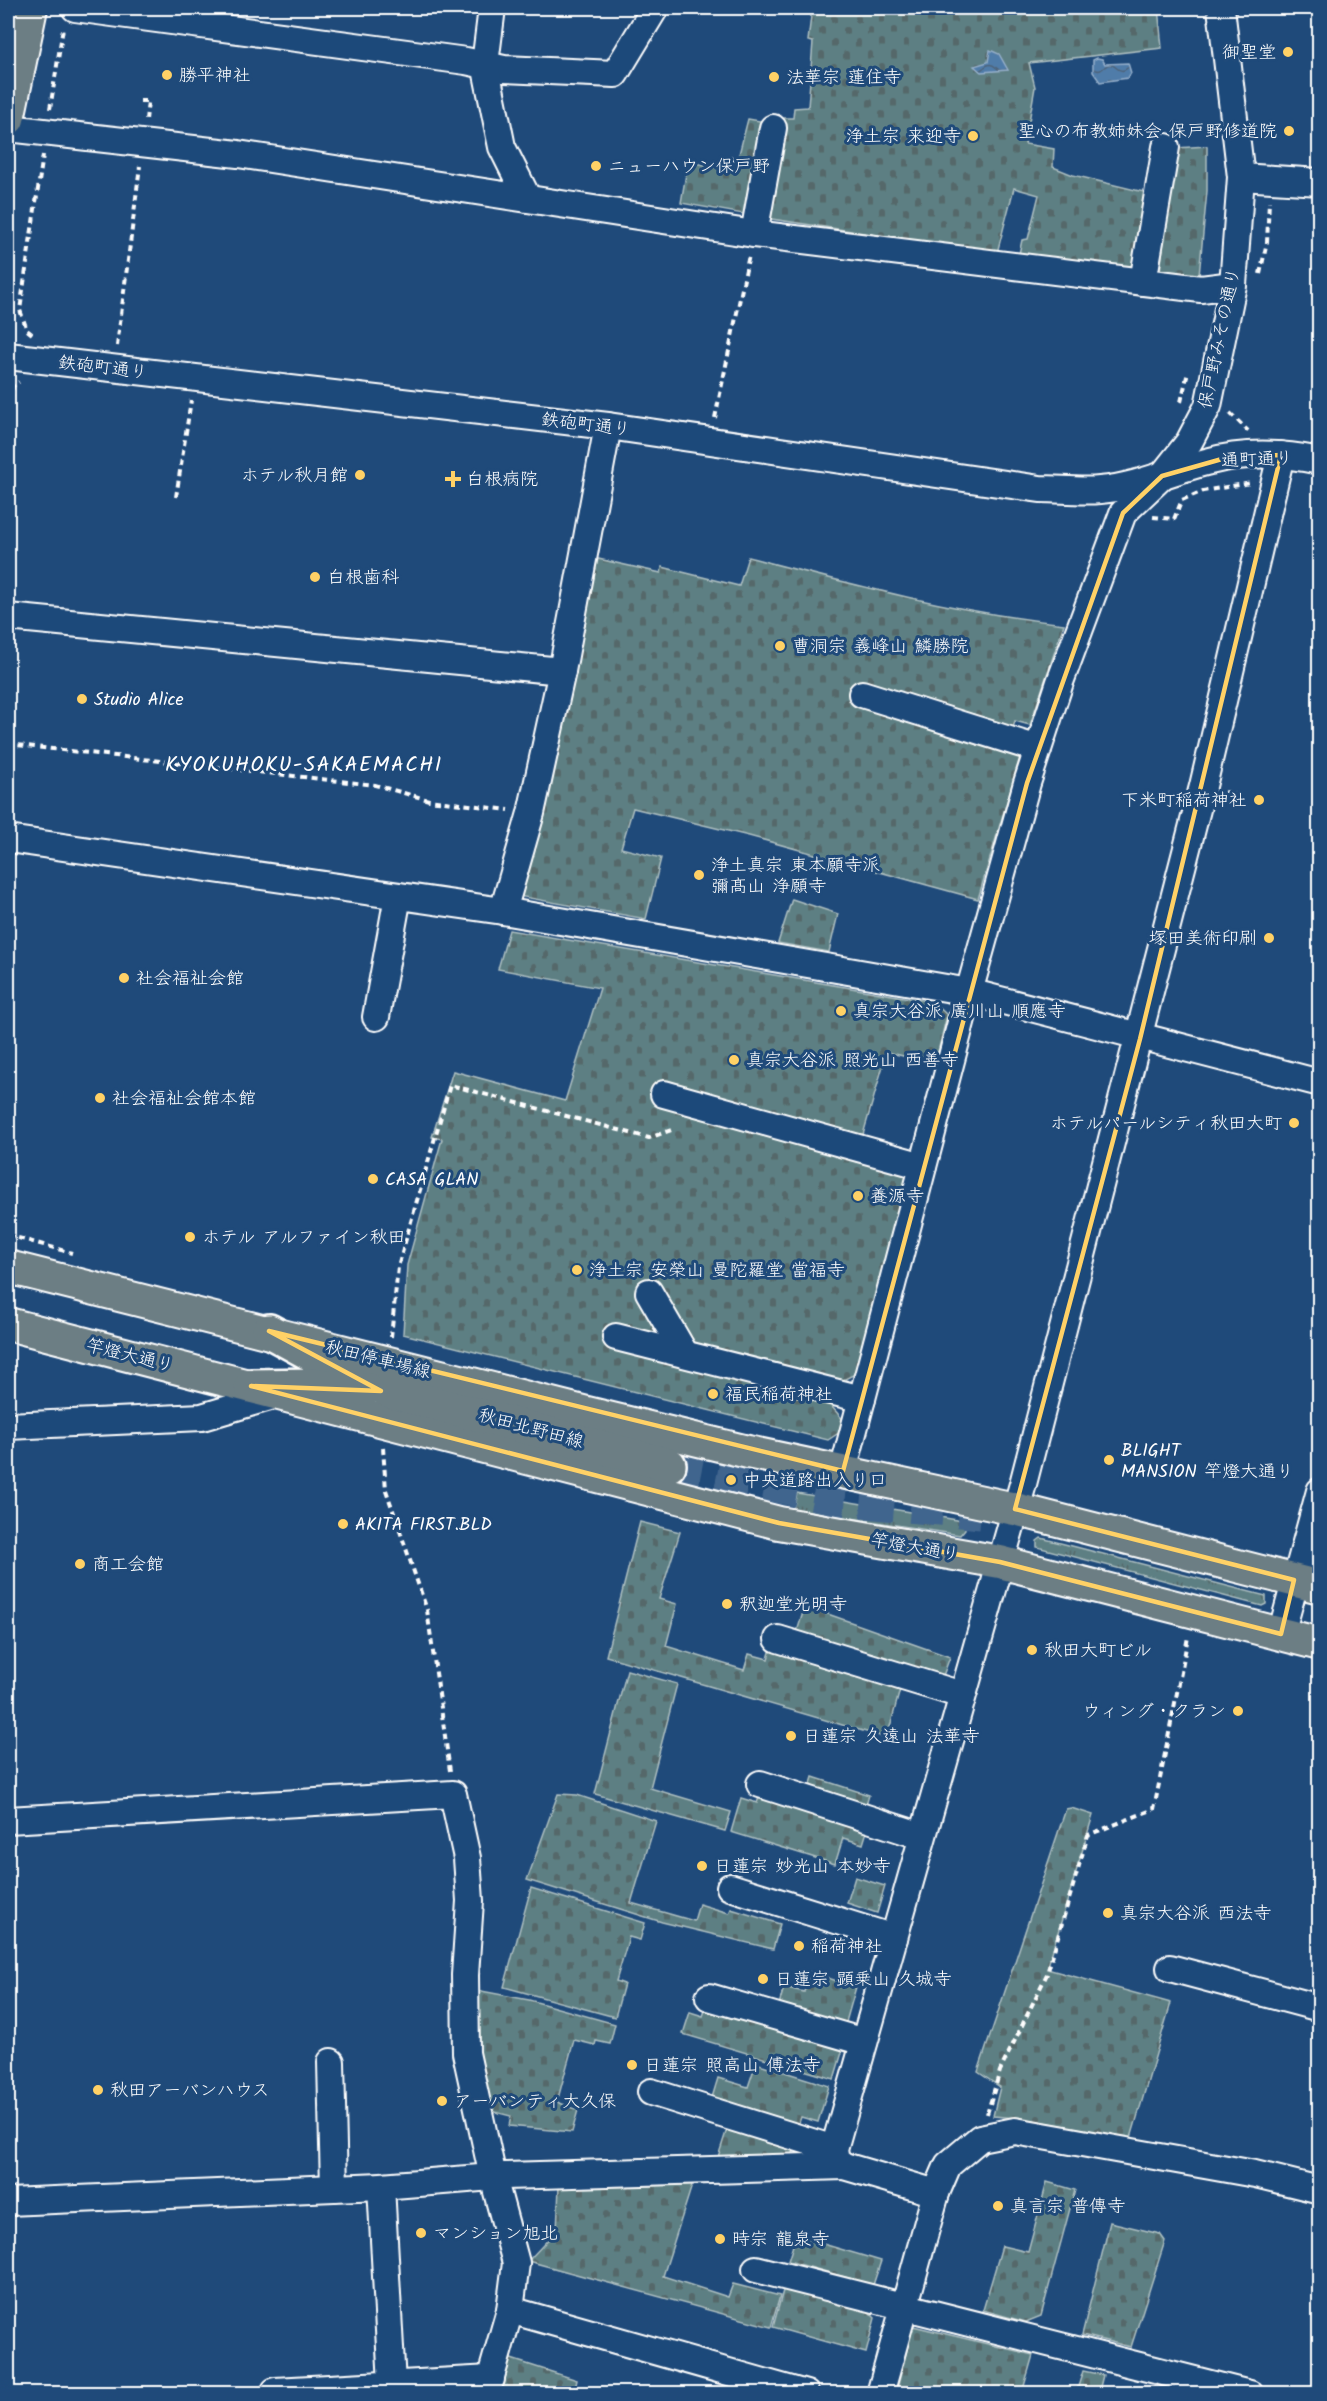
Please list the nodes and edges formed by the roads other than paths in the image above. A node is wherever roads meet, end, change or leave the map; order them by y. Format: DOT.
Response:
graph roads {
  1 [pos="31,8"];
  2 [pos="492,8"];
  3 [pos="655,8"];
  4 [pos="1221,8"];
  5 [pos="69,13"];
  6 [pos="484,64"];
  7 [pos="8,119"];
  8 [pos="8,128"];
  9 [pos="773,128"];
  10 [pos="1166,147"];
  11 [pos="1241,177"];
  12 [pos="1320,182"];
  13 [pos="528,199"];
  14 [pos="754,234"];
  15 [pos="1143,282"];
  16 [pos="1233,285"];
  17 [pos="8,356"];
  18 [pos="608,426"];
  19 [pos="1281,455"];
  20 [pos="1320,461"];
  21 [pos="1162,476"];
  22 [pos="8,616"];
  23 [pos="562,671"];
  24 [pos="862,694"];
  25 [pos="1038,749"];
  26 [pos="8,839"];
  27 [pos="398,896"];
  28 [pos="503,911"];
  29 [pos="969,992"];
  30 [pos="376,1017"];
  31 [pos="1140,1039"];
  32 [pos="1320,1083"];
  33 [pos="664,1094"];
  34 [pos="923,1166"];
  35 [pos="8,1267"];
  36 [pos="649,1292"];
  37 [pos="8,1324"];
  38 [pos="269,1331"];
  39 [pos="616,1337"];
  40 [pos="685,1354"];
  41 [pos="389,1376"];
  42 [pos="266,1390"];
  43 [pos="862,1400"];
  44 [pos="8,1426"];
  45 [pos="669,1464"];
  46 [pos="843,1471"];
  47 [pos="1320,1491"];
  48 [pos="1015,1509"];
  49 [pos="1000,1562"];
  50 [pos="1307,1584"];
  51 [pos="1281,1634"];
  52 [pos="778,1639"];
  53 [pos="1320,1644"];
  54 [pos="962,1695"];
  55 [pos="759,1784"];
  56 [pos="8,1820"];
  57 [pos="922,1836"];
  58 [pos="730,1887"];
  59 [pos="894,1938"];
  60 [pos="1170,1968"];
  61 [pos="709,1997"];
  62 [pos="1320,2008"];
  63 [pos="864,2042"];
  64 [pos="331,2062"];
  65 [pos="651,2092"];
  66 [pos="839,2158"];
  67 [pos="493,2177"];
  68 [pos="381,2186"];
  69 [pos="334,2188"];
  70 [pos="1320,2190"];
  71 [pos="936,2193"];
  72 [pos="8,2202"];
  73 [pos="756,2269"];
  74 [pos="903,2307"];
  75 [pos="510,2310"];
  76 [pos="392,2384"];
  77 [pos="489,2386"];
  78 [pos="275,2391"];
  79 [pos="806,2394"];
  80 [pos="880,2394"];
  81 [pos="1250,2394"];
  1 -- 7 [label="main road"];
  2 -- 6 [label="street"];
  3 -- 6 [label="street"];
  4 -- 11 [label="street, 保戸野みその通り"];
  5 -- 6 [label="street"];
  6 -- 13 [label="street"];
  8 -- 13 [label="street"];
  9 -- 14 [label="street"];
  10 -- 15 [label="street"];
  11 -- 12 [label="street"];
  11 -- 16 [label="street, 保戸野みその通り"];
  13 -- 14 [label="street"];
  14 -- 15 [label="street"];
  15 -- 16 [label="street"];
  16 -- 21 [label="street, 保戸野みその通り"];
  17 -- 18 [label="street, 鉄砲町通り"];
  18 -- 21 [label="street, 鉄砲町通り"];
  18 -- 23 [label="street"];
  19 -- 20 [label="street, 通町通り"];
  19 -- 21 [label="street, 通町通り"];
  19 -- 31 [label="street"];
  21 -- 25 [label="street, 保戸野みその通り"];
  22 -- 23 [label="street"];
  23 -- 28 [label="street"];
  24 -- 25 [label="street"];
  25 -- 29 [label="street"];
  26 -- 27 [label="street"];
  27 -- 28 [label="street"];
  27 -- 30 [label="street"];
  28 -- 29 [label="street"];
  29 -- 31 [label="street"];
  29 -- 34 [label="street"];
  31 -- 32 [label="street"];
  31 -- 48 [label="street"];
  33 -- 34 [label="street"];
  34 -- 43 [label="street"];
  35 -- 38 [label="main road"];
  36 -- 40 [label="street"];
  37 -- 42 [label="main road, 竿燈大通り"];
  38 -- 41 [label="highway"];
  39 -- 40 [label="street"];
  40 -- 43 [label="street"];
  41 -- 42 [label="highway"];
  41 -- 45 [label="highway, 秋田北野田線"];
  41 -- 46 [label="main road, 秋田停車場線"];
  42 -- 44 [label="street"];
  42 -- 49 [label="main road, 竿燈大通り"];
  43 -- 46 [label="street"];
  46 -- 48 [label="main road"];
  47 -- 50 [label="street"];
  48 -- 49 [label="street"];
  48 -- 50 [label="main road"];
  49 -- 51 [label="main road, 竿燈大通り"];
  49 -- 54 [label="street"];
  50 -- 51 [label="street"];
  51 -- 53 [label="main road, 竿燈大通り"];
  52 -- 54 [label="street"];
  54 -- 57 [label="street"];
  55 -- 57 [label="street"];
  56 -- 67 [label="street"];
  57 -- 59 [label="street"];
  58 -- 59 [label="street"];
  59 -- 63 [label="street"];
  60 -- 62 [label="street"];
  61 -- 63 [label="street"];
  63 -- 66 [label="street"];
  64 -- 69 [label="street"];
  65 -- 66 [label="street"];
  66 -- 67 [label="street"];
  66 -- 71 [label="street"];
  67 -- 68 [label="street"];
  67 -- 75 [label="street"];
  68 -- 69 [label="street"];
  68 -- 76 [label="street"];
  69 -- 72 [label="street"];
  70 -- 71 [label="street"];
  71 -- 74 [label="street"];
  73 -- 74 [label="street"];
  74 -- 80 [label="street"];
  74 -- 81 [label="street"];
  75 -- 77 [label="street"];
  75 -- 79 [label="street"];
  76 -- 77 [label="street"];
  76 -- 78 [label="street"];
}
